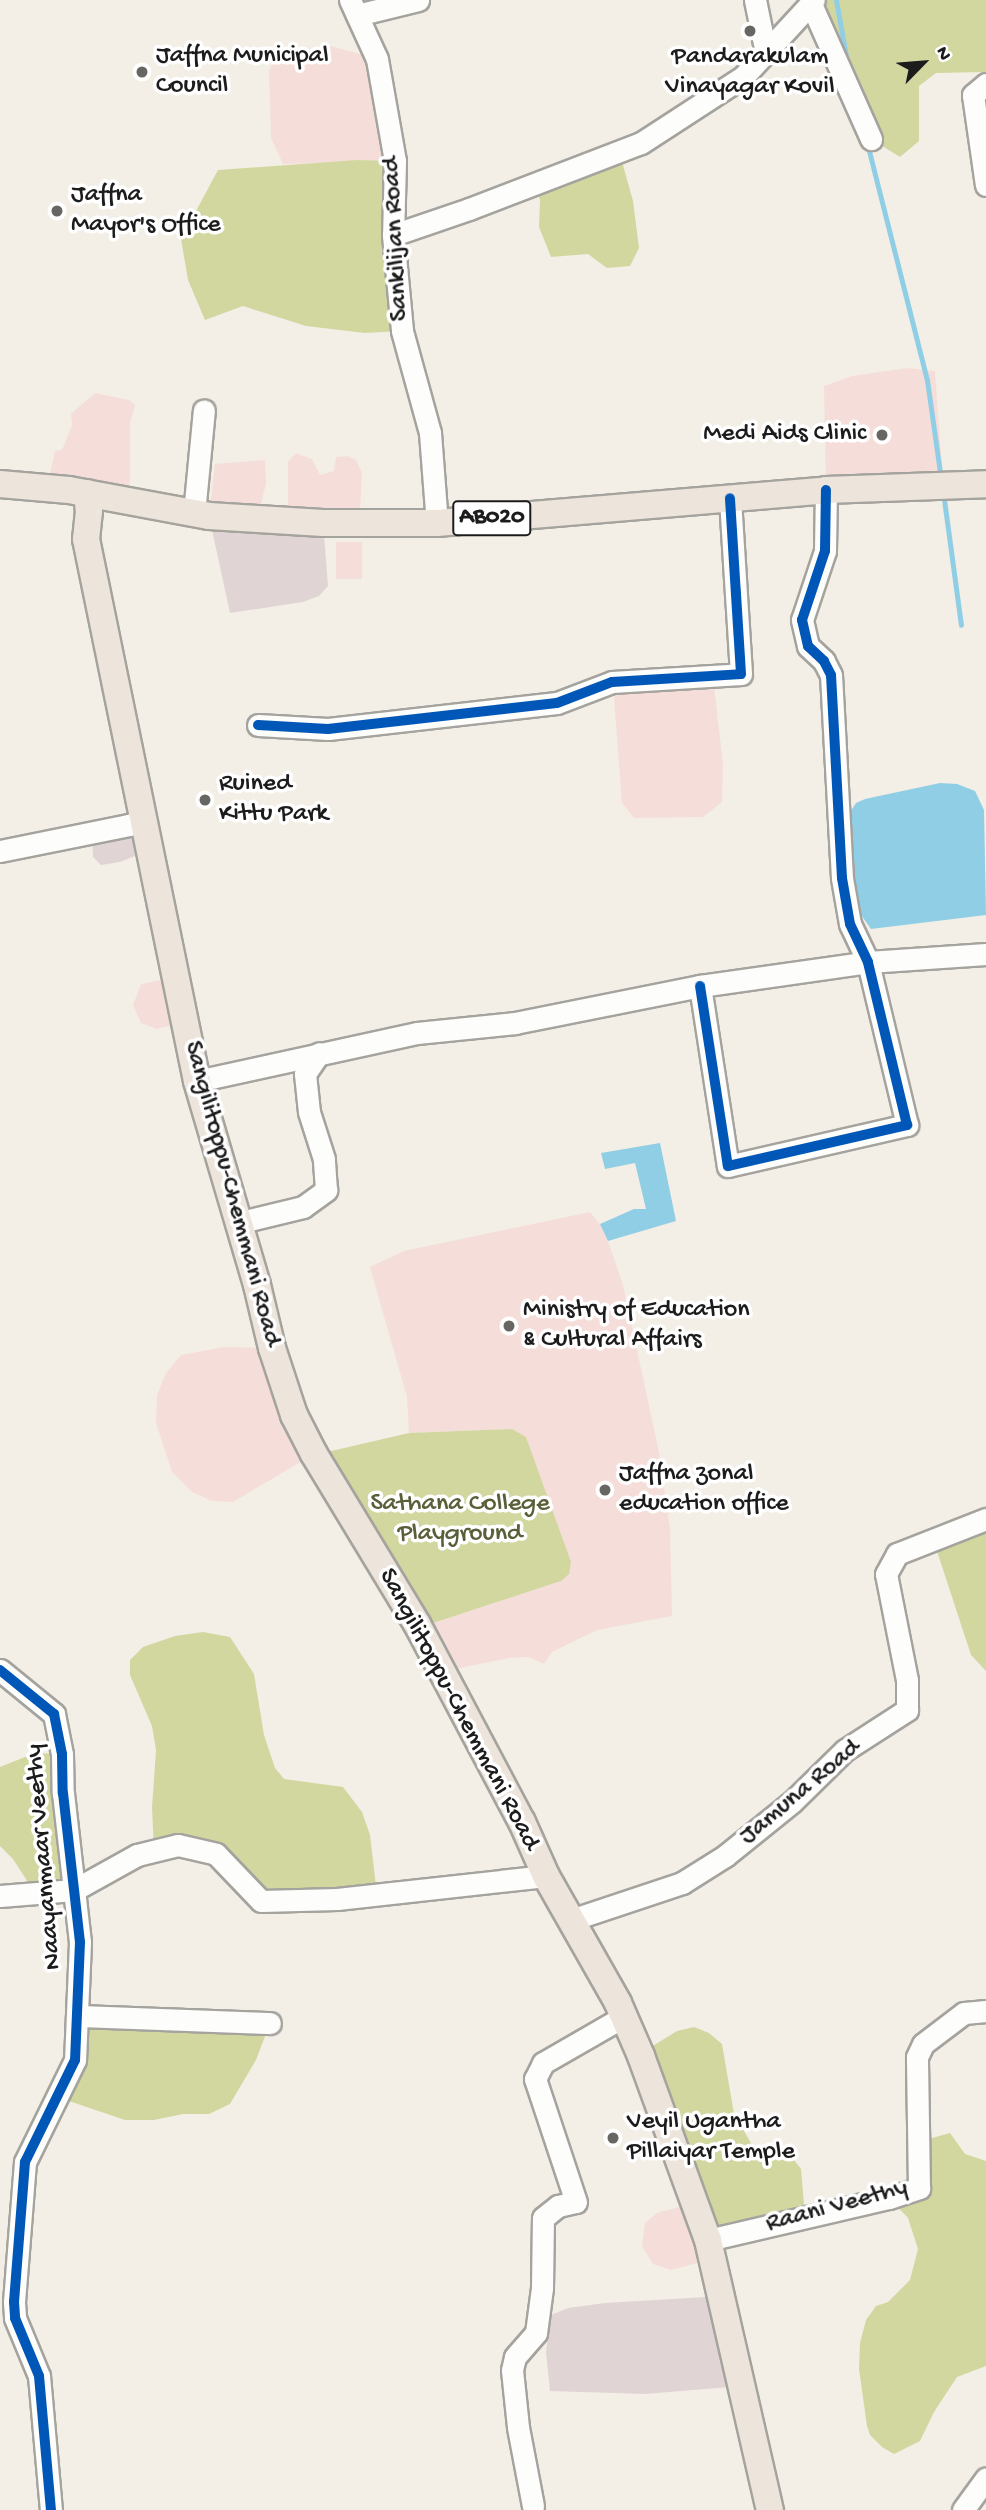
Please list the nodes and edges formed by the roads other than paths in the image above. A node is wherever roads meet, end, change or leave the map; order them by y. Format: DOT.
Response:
graph roads {
  1 [pos="418,0"];
  2 [pos="755,0"];
  3 [pos="812,2"];
  4 [pos="353,8"];
  5 [pos="766,53"];
  6 [pos="986,84"];
  7 [pos="871,139"];
  8 [pos="986,185"];
  9 [pos="393,234"];
  10 [pos="204,410"];
  11 [pos="0,484"];
  12 [pos="986,484"];
  13 [pos="826,490"];
  14 [pos="87,493"];
  15 [pos="730,498"];
  16 [pos="194,513"];
  17 [pos="437,523"];
  18 [pos="258,724"];
  19 [pos="142,820"];
  20 [pos="0,851"];
  21 [pos="986,954"];
  22 [pos="868,962"];
  23 [pos="700,986"];
  24 [pos="319,1053"];
  25 [pos="197,1081"];
  26 [pos="237,1223"];
  27 [pos="986,1519"];
  28 [pos="0,1670"];
  29 [pos="546,1876"];
  30 [pos="74,1890"];
  31 [pos="0,1896"];
  32 [pos="571,1920"];
  33 [pos="986,2011"];
  34 [pos="77,2016"];
  35 [pos="623,2017"];
  36 [pos="270,2023"];
  37 [pos="708,2240"];
  38 [pos="8,2316"];
  39 [pos="986,2478"];
  40 [pos="533,2506"];
  41 [pos="51,2510"];
  42 [pos="770,2510"];
  43 [pos="963,2510"];
  1 -- 4 [label="street"];
  2 -- 5 [label="street"];
  3 -- 5 [label="street"];
  3 -- 7 [label="street"];
  4 -- 9 [label="street, Sankilijan Road"];
  5 -- 9 [label="street"];
  6 -- 8 [label="street"];
  9 -- 17 [label="street, Sankilijan Road"];
  10 -- 16 [label="street"];
  11 -- 14 [label="main road, AB020"];
  12 -- 13 [label="main road, AB020"];
  13 -- 15 [label="main road, AB020"];
  13 -- 22 [label="street"];
  14 -- 16 [label="main road, AB020"];
  14 -- 19 [label="main road, Sangilitoppu-Chemmani Road"];
  15 -- 17 [label="main road, AB020"];
  15 -- 18 [label="street"];
  16 -- 17 [label="main road, AB020"];
  19 -- 20 [label="street"];
  19 -- 25 [label="main road, Sangilitoppu-Chemmani Road"];
  21 -- 22 [label="street"];
  22 -- 23 [label="street"];
  22 -- 23 [label="street"];
  23 -- 24 [label="street"];
  24 -- 25 [label="street"];
  24 -- 26 [label="street"];
  25 -- 26 [label="main road, Sangilitoppu-Chemmani Road"];
  26 -- 29 [label="main road, Sangilitoppu-Chemmani Road"];
  27 -- 32 [label="street, Jamuna Road"];
  28 -- 30 [label="street, Naayanmaar Veethy"];
  29 -- 30 [label="street"];
  29 -- 32 [label="main road, Sangilitoppu-Chemmani Road"];
  30 -- 31 [label="street"];
  30 -- 34 [label="street, Naayanmaar Veethy"];
  32 -- 35 [label="main road, Sangilitoppu-Chemmani Road"];
  33 -- 37 [label="street, Raani Veethy"];
  34 -- 36 [label="street"];
  34 -- 38 [label="street, Naayanmaar Veethy"];
  35 -- 37 [label="main road, Sangilitoppu-Chemmani Road"];
  35 -- 40 [label="street"];
  37 -- 42 [label="main road, Sangilitoppu-Chemmani Road"];
  38 -- 41 [label="street, Naayanmaar Veethy"];
  39 -- 43 [label="street"];
}
